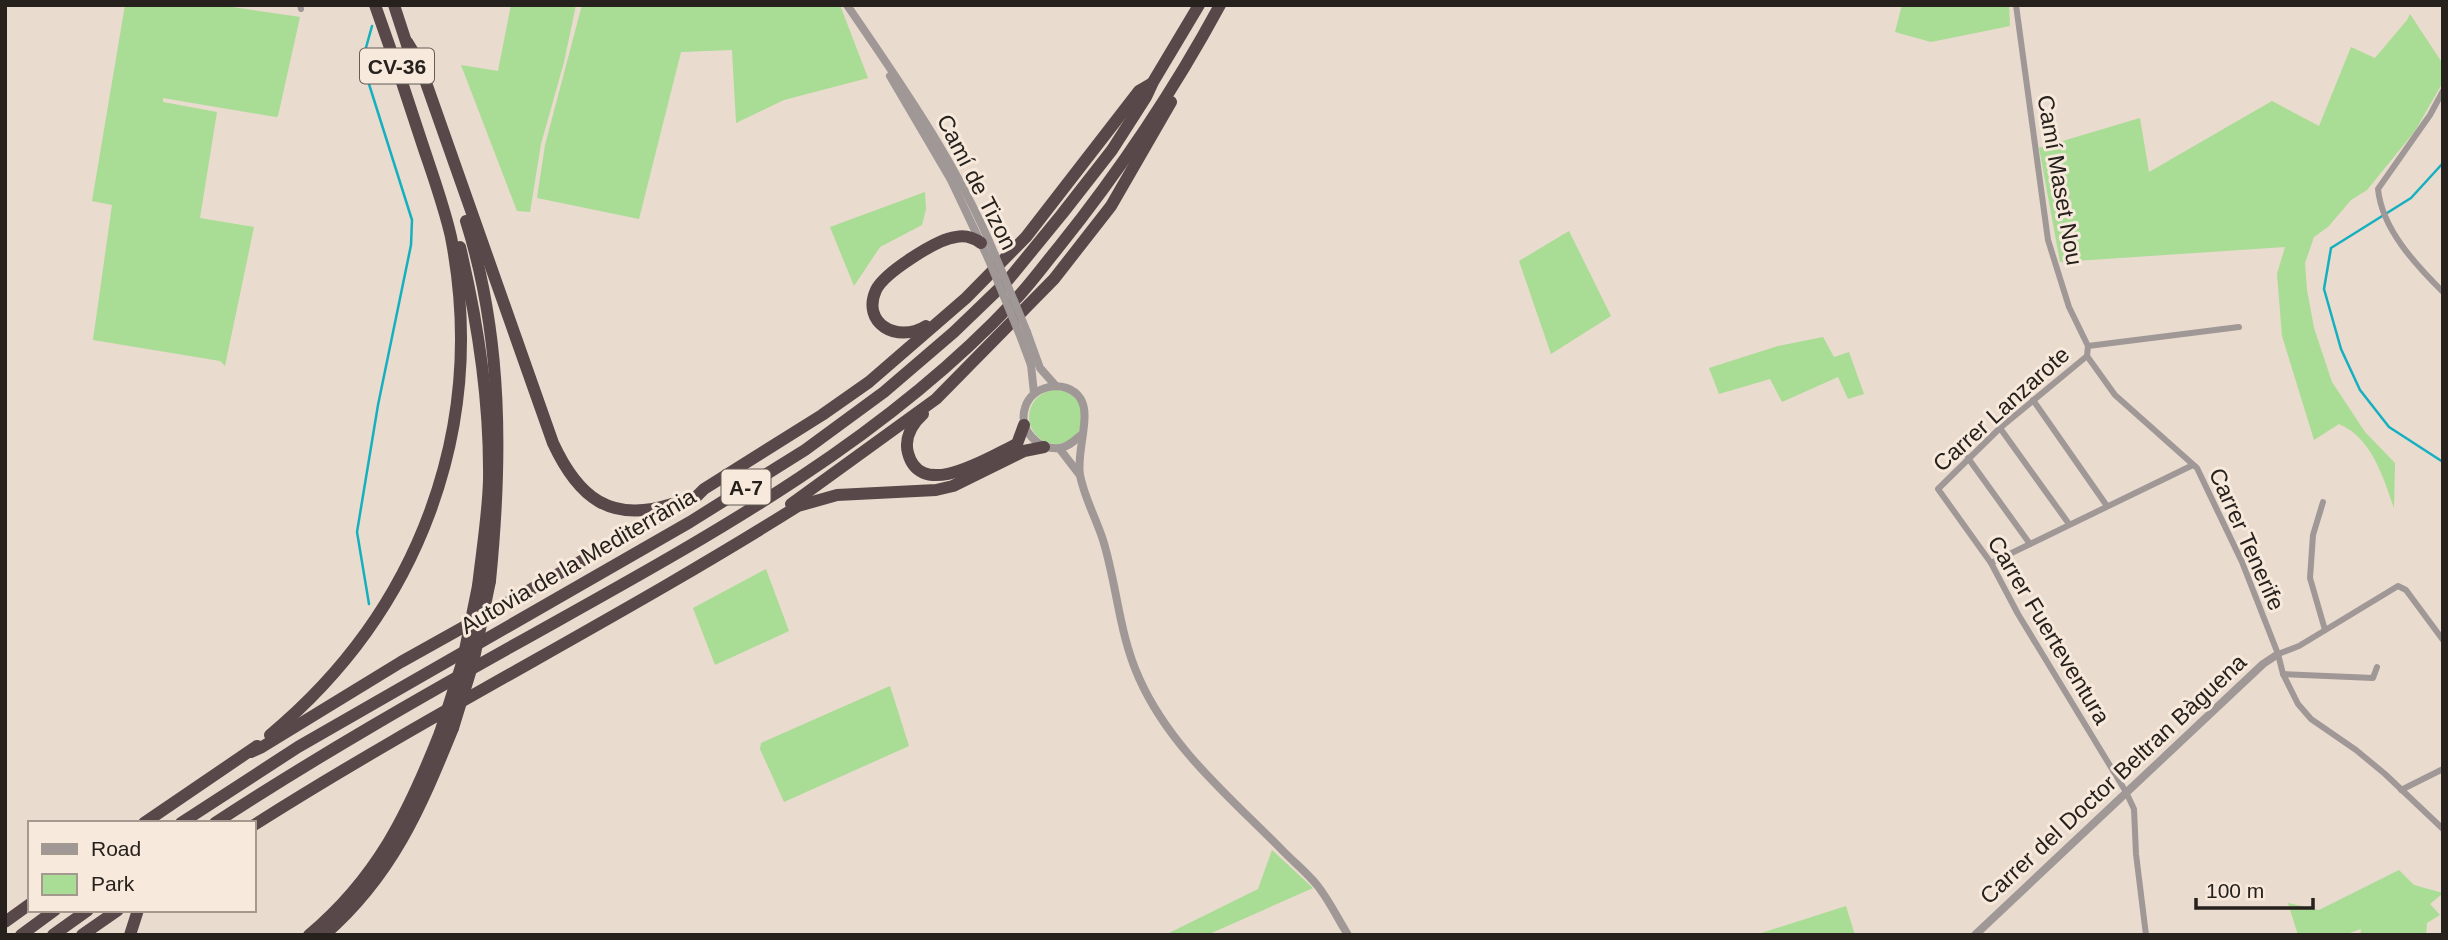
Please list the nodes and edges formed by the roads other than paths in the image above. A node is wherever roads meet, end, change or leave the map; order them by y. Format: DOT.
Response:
graph roads {
  1 [pos="375,5"];
  2 [pos="394,5"];
  3 [pos="847,5"];
  4 [pos="1199,5"];
  5 [pos="1220,5"];
  6 [pos="2016,5"];
  7 [pos="407,42"];
  8 [pos="1193,52"];
  9 [pos="1153,82"];
  10 [pos="2443,90"];
  11 [pos="419,128"];
  12 [pos="981,243"];
  13 [pos="991,257"];
  14 [pos="2443,292"];
  15 [pos="945,317"];
  16 [pos="2239,327"];
  17 [pos="1024,335"];
  18 [pos="2088,346"];
  19 [pos="2087,356"];
  20 [pos="1055,385"];
  21 [pos="1034,393"];
  22 [pos="936,399"];
  23 [pos="2033,400"];
  24 [pos="1024,425"];
  25 [pos="2000,428"];
  26 [pos="1082,434"];
  27 [pos="1044,447"];
  28 [pos="1059,449"];
  29 [pos="1968,458"];
  30 [pos="2193,465"];
  31 [pos="1080,476"];
  32 [pos="704,489"];
  33 [pos="1938,489"];
  34 [pos="2323,502"];
  35 [pos="2107,506"];
  36 [pos="2069,524"];
  37 [pos="2030,544"];
  38 [pos="728,548"];
  39 [pos="1991,563"];
  40 [pos="484,584"];
  41 [pos="2325,630"];
  42 [pos="2443,640"];
  43 [pos="2278,654"];
  44 [pos="2377,667"];
  45 [pos="2283,674"];
  46 [pos="250,752"];
  47 [pos="2443,769"];
  48 [pos="2401,790"];
  49 [pos="2126,792"];
  50 [pos="148,821"];
  51 [pos="184,821"];
  52 [pos="218,821"];
  53 [pos="256,824"];
  54 [pos="2443,829"];
  55 [pos="28,905"];
  56 [pos="52,912"];
  57 [pos="85,912"];
  58 [pos="115,912"];
  59 [pos="137,912"];
  60 [pos="5,922"];
  61 [pos="21,935"];
  62 [pos="53,935"];
  63 [pos="82,935"];
  64 [pos="130,935"];
  65 [pos="309,935"];
  66 [pos="324,935"];
  67 [pos="1348,935"];
  68 [pos="1975,935"];
  69 [pos="2146,935"];
  1 -- 11 [label="highway, CV-36"];
  2 -- 7 [label="highway, CV-36"];
  3 -- 12 [label="street, Camí de Tizon"];
  3 -- 13 [label="street, Camí de Tizon"];
  4 -- 9 [label="highway, Autovia de la Mediterrània / A-7"];
  5 -- 8 [label="highway, Autovia de la Mediterrània / A-7"];
  6 -- 18 [label="street, Camí Maset Nou"];
  7 -- 32 [label="highway"];
  7 -- 40 [label="highway"];
  8 -- 22 [label="highway"];
  8 -- 52 [label="highway, Autovia de la Mediterrània / A-7"];
  9 -- 15 [label="highway"];
  9 -- 51 [label="highway, Autovia de la Mediterrània / A-7"];
  10 -- 14 [label="street"];
  11 -- 40 [label="highway"];
  11 -- 46 [label="highway"];
  12 -- 13 [label="street, Camí de Tizon"];
  12 -- 15 [label="highway"];
  13 -- 17 [label="street, Camí de Tizon, bridge"];
  15 -- 32 [label="highway"];
  16 -- 18 [label="street"];
  17 -- 20 [label="street, Camí de Tizon"];
  17 -- 21 [label="street, Camí de Tizon"];
  18 -- 19 [label="street"];
  19 -- 23 [label="street, Carrer Lanzarote"];
  19 -- 30 [label="street, Carrer Tenerife"];
  20 -- 21 [label="street"];
  20 -- 26 [label="street"];
  21 -- 24 [label="street"];
  22 -- 24 [label="highway"];
  22 -- 38 [label="highway"];
  23 -- 25 [label="street, Carrer Lanzarote"];
  23 -- 35 [label="street"];
  24 -- 27 [label="street"];
  25 -- 29 [label="street, Carrer Lanzarote"];
  25 -- 36 [label="street"];
  26 -- 28 [label="street"];
  26 -- 31 [label="street"];
  27 -- 28 [label="street"];
  27 -- 38 [label="highway"];
  28 -- 31 [label="street"];
  29 -- 33 [label="street, Carrer Lanzarote"];
  29 -- 37 [label="street"];
  30 -- 35 [label="street"];
  30 -- 43 [label="street, Carrer Tenerife"];
  31 -- 67 [label="street"];
  32 -- 46 [label="highway"];
  33 -- 39 [label="street, Carrer Fuerteventura"];
  34 -- 41 [label="street"];
  35 -- 36 [label="street"];
  36 -- 37 [label="street"];
  37 -- 39 [label="street"];
  38 -- 53 [label="highway"];
  39 -- 49 [label="street, Carrer Fuerteventura"];
  40 -- 65 [label="highway, bridge"];
  40 -- 66 [label="highway, bridge"];
  41 -- 42 [label="street"];
  41 -- 43 [label="street"];
  43 -- 45 [label="street, Carrer Tenerife"];
  43 -- 49 [label="street, Carrer del Doctor Beltran Bàguena"];
  44 -- 45 [label="street"];
  45 -- 48 [label="street, Carrer Tenerife"];
  46 -- 50 [label="highway"];
  47 -- 48 [label="street"];
  48 -- 54 [label="street, Carrer Tenerife"];
  49 -- 68 [label="street, Carrer del Doctor Beltran Bàguena"];
  49 -- 69 [label="street, Carrer Fuerteventura"];
  55 -- 60 [label="highway"];
  56 -- 61 [label="highway"];
  57 -- 62 [label="highway"];
  58 -- 63 [label="highway"];
  59 -- 64 [label="highway"];
}
